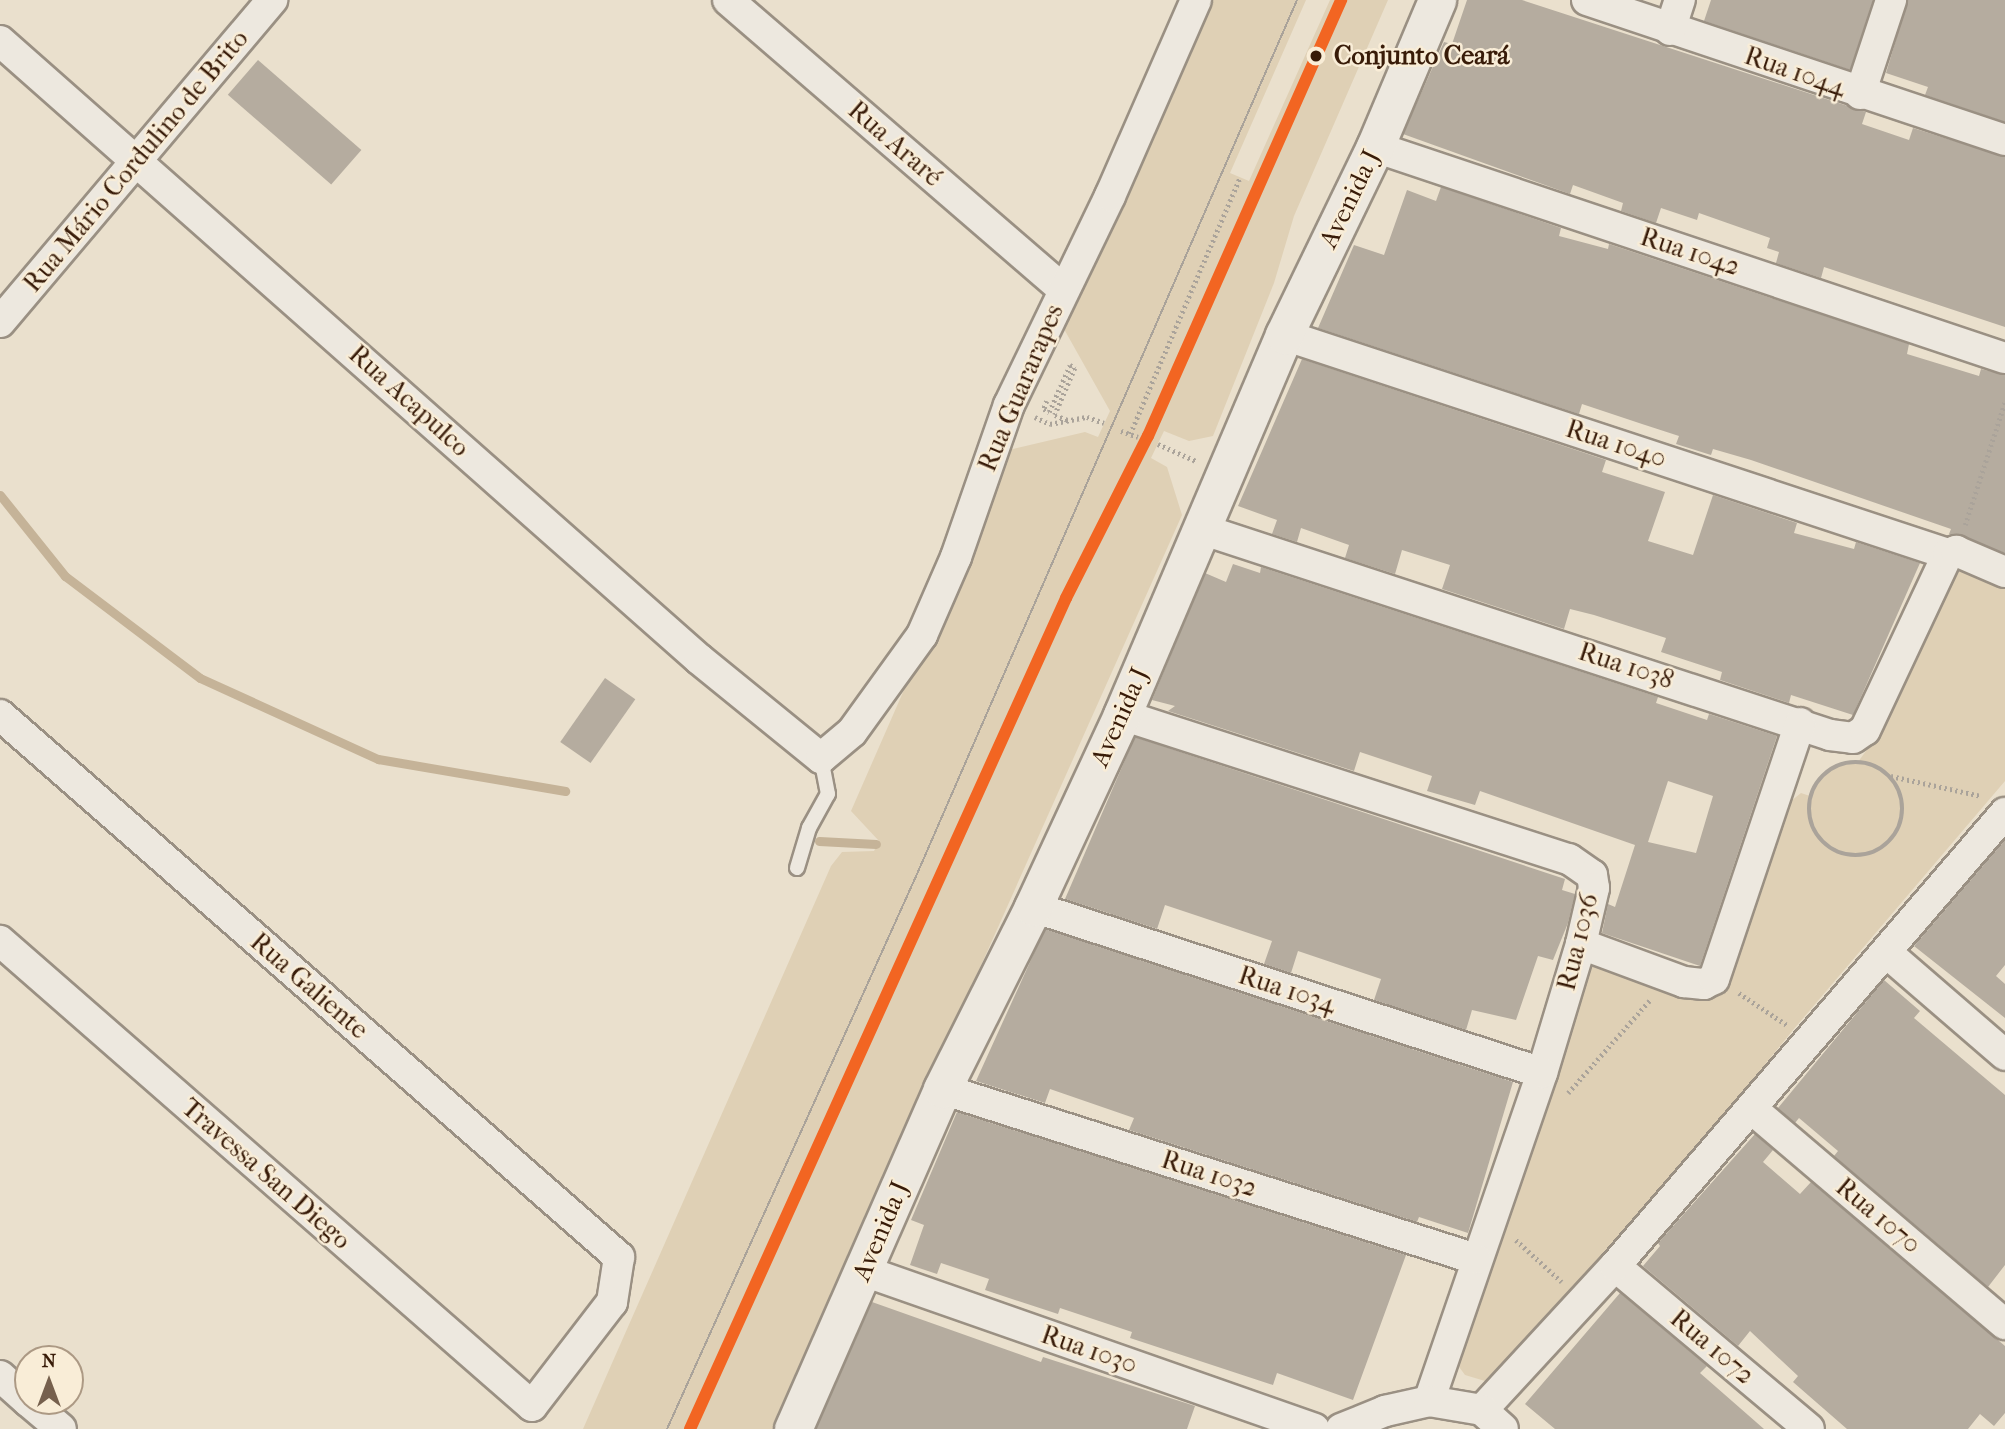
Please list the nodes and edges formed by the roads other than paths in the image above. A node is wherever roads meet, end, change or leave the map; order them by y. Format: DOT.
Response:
graph roads {
  1 [pos="272,0"];
  2 [pos="728,0"];
  3 [pos="1196,0"];
  4 [pos="1437,0"];
  5 [pos="1587,0"];
  6 [pos="1680,0"];
  7 [pos="1891,0"];
  8 [pos="1670,30"];
  9 [pos="0,40"];
  10 [pos="1860,94"];
  11 [pos="2005,140"];
  12 [pos="1375,148"];
  13 [pos="138,159"];
  14 [pos="1062,289"];
  15 [pos="0,322"];
  16 [pos="1284,335"];
  17 [pos="2005,358"];
  18 [pos="1200,529"];
  19 [pos="1952,553"];
  20 [pos="2005,572"];
  21 [pos="0,715"];
  22 [pos="1122,715"];
  23 [pos="1800,723"];
  24 [pos="821,758"];
  25 [pos="1998,806"];
  26 [pos="797,868"];
  27 [pos="1033,907"];
  28 [pos="0,941"];
  29 [pos="1581,944"];
  30 [pos="1887,953"];
  31 [pos="2005,1055"];
  32 [pos="1542,1073"];
  33 [pos="942,1088"];
  34 [pos="1752,1109"];
  35 [pos="1476,1259"];
  36 [pos="1615,1266"];
  37 [pos="864,1271"];
  38 [pos="2005,1324"];
  39 [pos="0,1376"];
  40 [pos="14,1388"];
  41 [pos="1429,1401"];
  42 [pos="532,1406"];
  43 [pos="44,1415"];
  44 [pos="1492,1419"];
  45 [pos="61,1429"];
  46 [pos="793,1429"];
  47 [pos="1314,1429"];
  48 [pos="1340,1429"];
  49 [pos="1810,1429"];
  1 -- 13 [label="street, Rua Mário Cordulino de Brito"];
  2 -- 14 [label="street, Rua Araré"];
  3 -- 14 [label="street, Rua Guararapes"];
  4 -- 12 [label="street, Avenida J"];
  5 -- 8 [label="street, Rua 1044"];
  6 -- 8 [label="street"];
  7 -- 10 [label="street"];
  8 -- 10 [label="street, Rua 1044"];
  9 -- 13 [label="street, Rua Acapulco"];
  10 -- 11 [label="street, Rua 1044"];
  12 -- 16 [label="street, Avenida J"];
  12 -- 17 [label="street, Rua 1042"];
  13 -- 15 [label="street, Rua Mário Cordulino de Brito"];
  13 -- 24 [label="street, Rua Acapulco"];
  14 -- 24 [label="street, Rua Guararapes"];
  16 -- 18 [label="street, Avenida J"];
  16 -- 19 [label="street, Rua 1040"];
  18 -- 22 [label="street, Avenida J"];
  18 -- 23 [label="street, Rua 1038"];
  19 -- 20 [label="street, Rua 1040"];
  19 -- 23 [label="street, Rua 1038"];
  21 -- 42 [label="street, Rua Galiente"];
  22 -- 27 [label="street, Avenida J"];
  22 -- 29 [label="street, Rua 1036"];
  23 -- 29 [label="street"];
  24 -- 26 [label="lane"];
  25 -- 30 [label="street"];
  27 -- 32 [label="street, Rua 1034"];
  27 -- 33 [label="street, Avenida J"];
  28 -- 42 [label="street, Travessa San Diego"];
  29 -- 32 [label="street, Rua 1036"];
  30 -- 31 [label="street"];
  30 -- 34 [label="street"];
  32 -- 35 [label="street, Rua 1036"];
  33 -- 35 [label="street, Rua 1032"];
  33 -- 37 [label="street, Avenida J"];
  34 -- 36 [label="street"];
  34 -- 38 [label="street, Rua 1070"];
  35 -- 41 [label="street, Rua 1036"];
  36 -- 44 [label="street"];
  36 -- 49 [label="street, Rua 1072"];
  37 -- 46 [label="street, Avenida J"];
  37 -- 47 [label="street, Rua 1030"];
  39 -- 40 [label="street"];
  41 -- 44 [label="street"];
  41 -- 48 [label="street"];
  43 -- 45 [label="street"];
}
